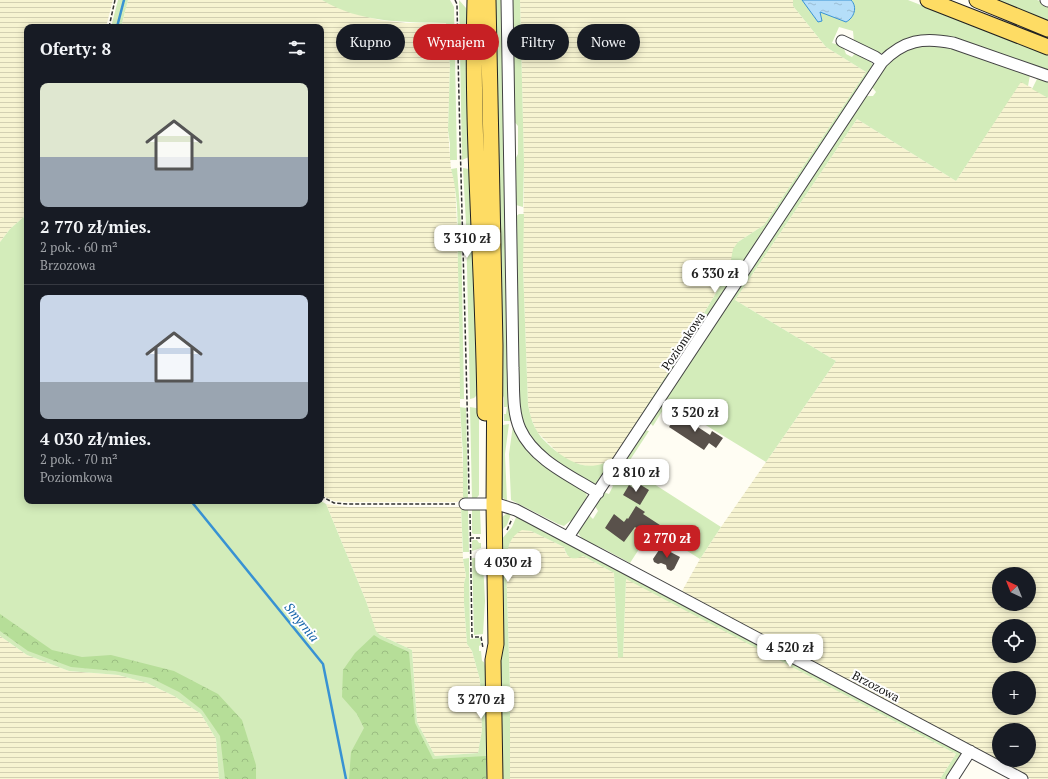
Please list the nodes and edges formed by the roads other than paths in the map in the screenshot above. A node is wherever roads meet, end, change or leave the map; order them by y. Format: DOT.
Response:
graph roads {
  1 [pos="467,0"];
  2 [pos="507,0"];
  3 [pos="928,0"];
  4 [pos="977,0"];
  5 [pos="484,1"];
  6 [pos="473,24"];
  7 [pos="477,24"];
  8 [pos="1048,29"];
  9 [pos="842,41"];
  10 [pos="1048,47"];
  11 [pos="475,60"];
  12 [pos="882,62"];
  13 [pos="1048,76"];
  14 [pos="598,493"];
  15 [pos="467,504"];
  16 [pos="489,504"];
  17 [pos="568,537"];
  18 [pos="970,751"];
  19 [pos="495,779"];
  20 [pos="952,779"];
  21 [pos="1022,779"];
  1 -- 6 [label="main road"];
  2 -- 14 [label="street"];
  3 -- 10 [label="main road"];
  4 -- 8 [label="main road"];
  5 -- 7 [label="main road"];
  5 -- 16 [label="main road"];
  9 -- 12 [label="street"];
  11 -- 16 [label="main road"];
  12 -- 13 [label="street, Poziomkowa"];
  12 -- 14 [label="street, Poziomkowa"];
  14 -- 17 [label="street, Poziomkowa"];
  15 -- 16 [label="street"];
  16 -- 17 [label="street"];
  16 -- 19 [label="main road"];
  17 -- 18 [label="street, Brzozowa"];
  18 -- 20 [label="street"];
  18 -- 21 [label="street, Brzozowa"];
}
